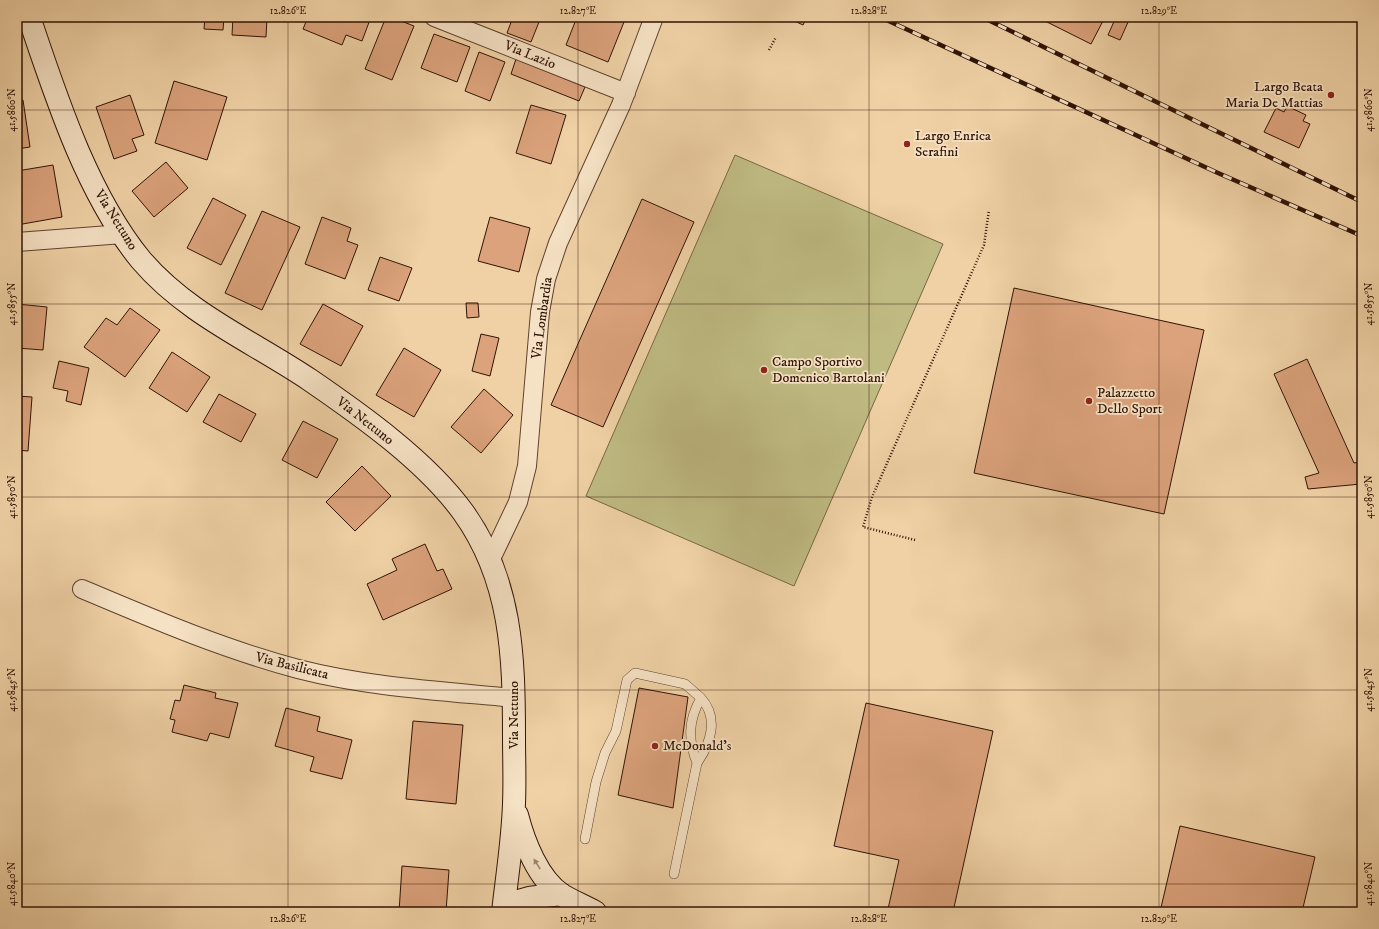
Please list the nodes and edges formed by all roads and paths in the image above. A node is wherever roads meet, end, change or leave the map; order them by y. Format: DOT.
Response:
graph roads {
  1 [pos="29,17"];
  2 [pos="434,17"];
  3 [pos="654,17"];
  4 [pos="776,37"];
  5 [pos="769,50"];
  6 [pos="626,93"];
  7 [pos="989,210"];
  8 [pos="123,234"];
  9 [pos="17,242"];
  10 [pos="915,540"];
  11 [pos="490,561"];
  12 [pos="82,589"];
  13 [pos="514,698"];
  14 [pos="701,698"];
  15 [pos="697,763"];
  16 [pos="514,804"];
  17 [pos="585,839"];
  18 [pos="674,874"];
  19 [pos="561,894"];
  20 [pos="503,909"];
  21 [pos="595,912"];
  1 -- 8 [label="street, Via Nettuno"];
  2 -- 6 [label="street, Via Lazio"];
  3 -- 6 [label="street, Via Lombardia"];
  4 -- 5 [label="path"];
  6 -- 11 [label="street, Via Lombardia"];
  7 -- 10 [label="path"];
  8 -- 9 [label="street"];
  8 -- 11 [label="street, Via Nettuno"];
  11 -- 13 [label="street, Via Nettuno"];
  12 -- 13 [label="street, Via Basilicata"];
  13 -- 16 [label="street, Via Nettuno"];
  14 -- 15 [label="lane"];
  14 -- 15 [label="lane"];
  14 -- 17 [label="lane"];
  15 -- 18 [label="lane"];
  19 -- 16 [label="street, one-way"];
  16 -- 20 [label="street, Via Nettuno"];
  19 -- 20 [label="street"];
  19 -- 21 [label="street"];
}
